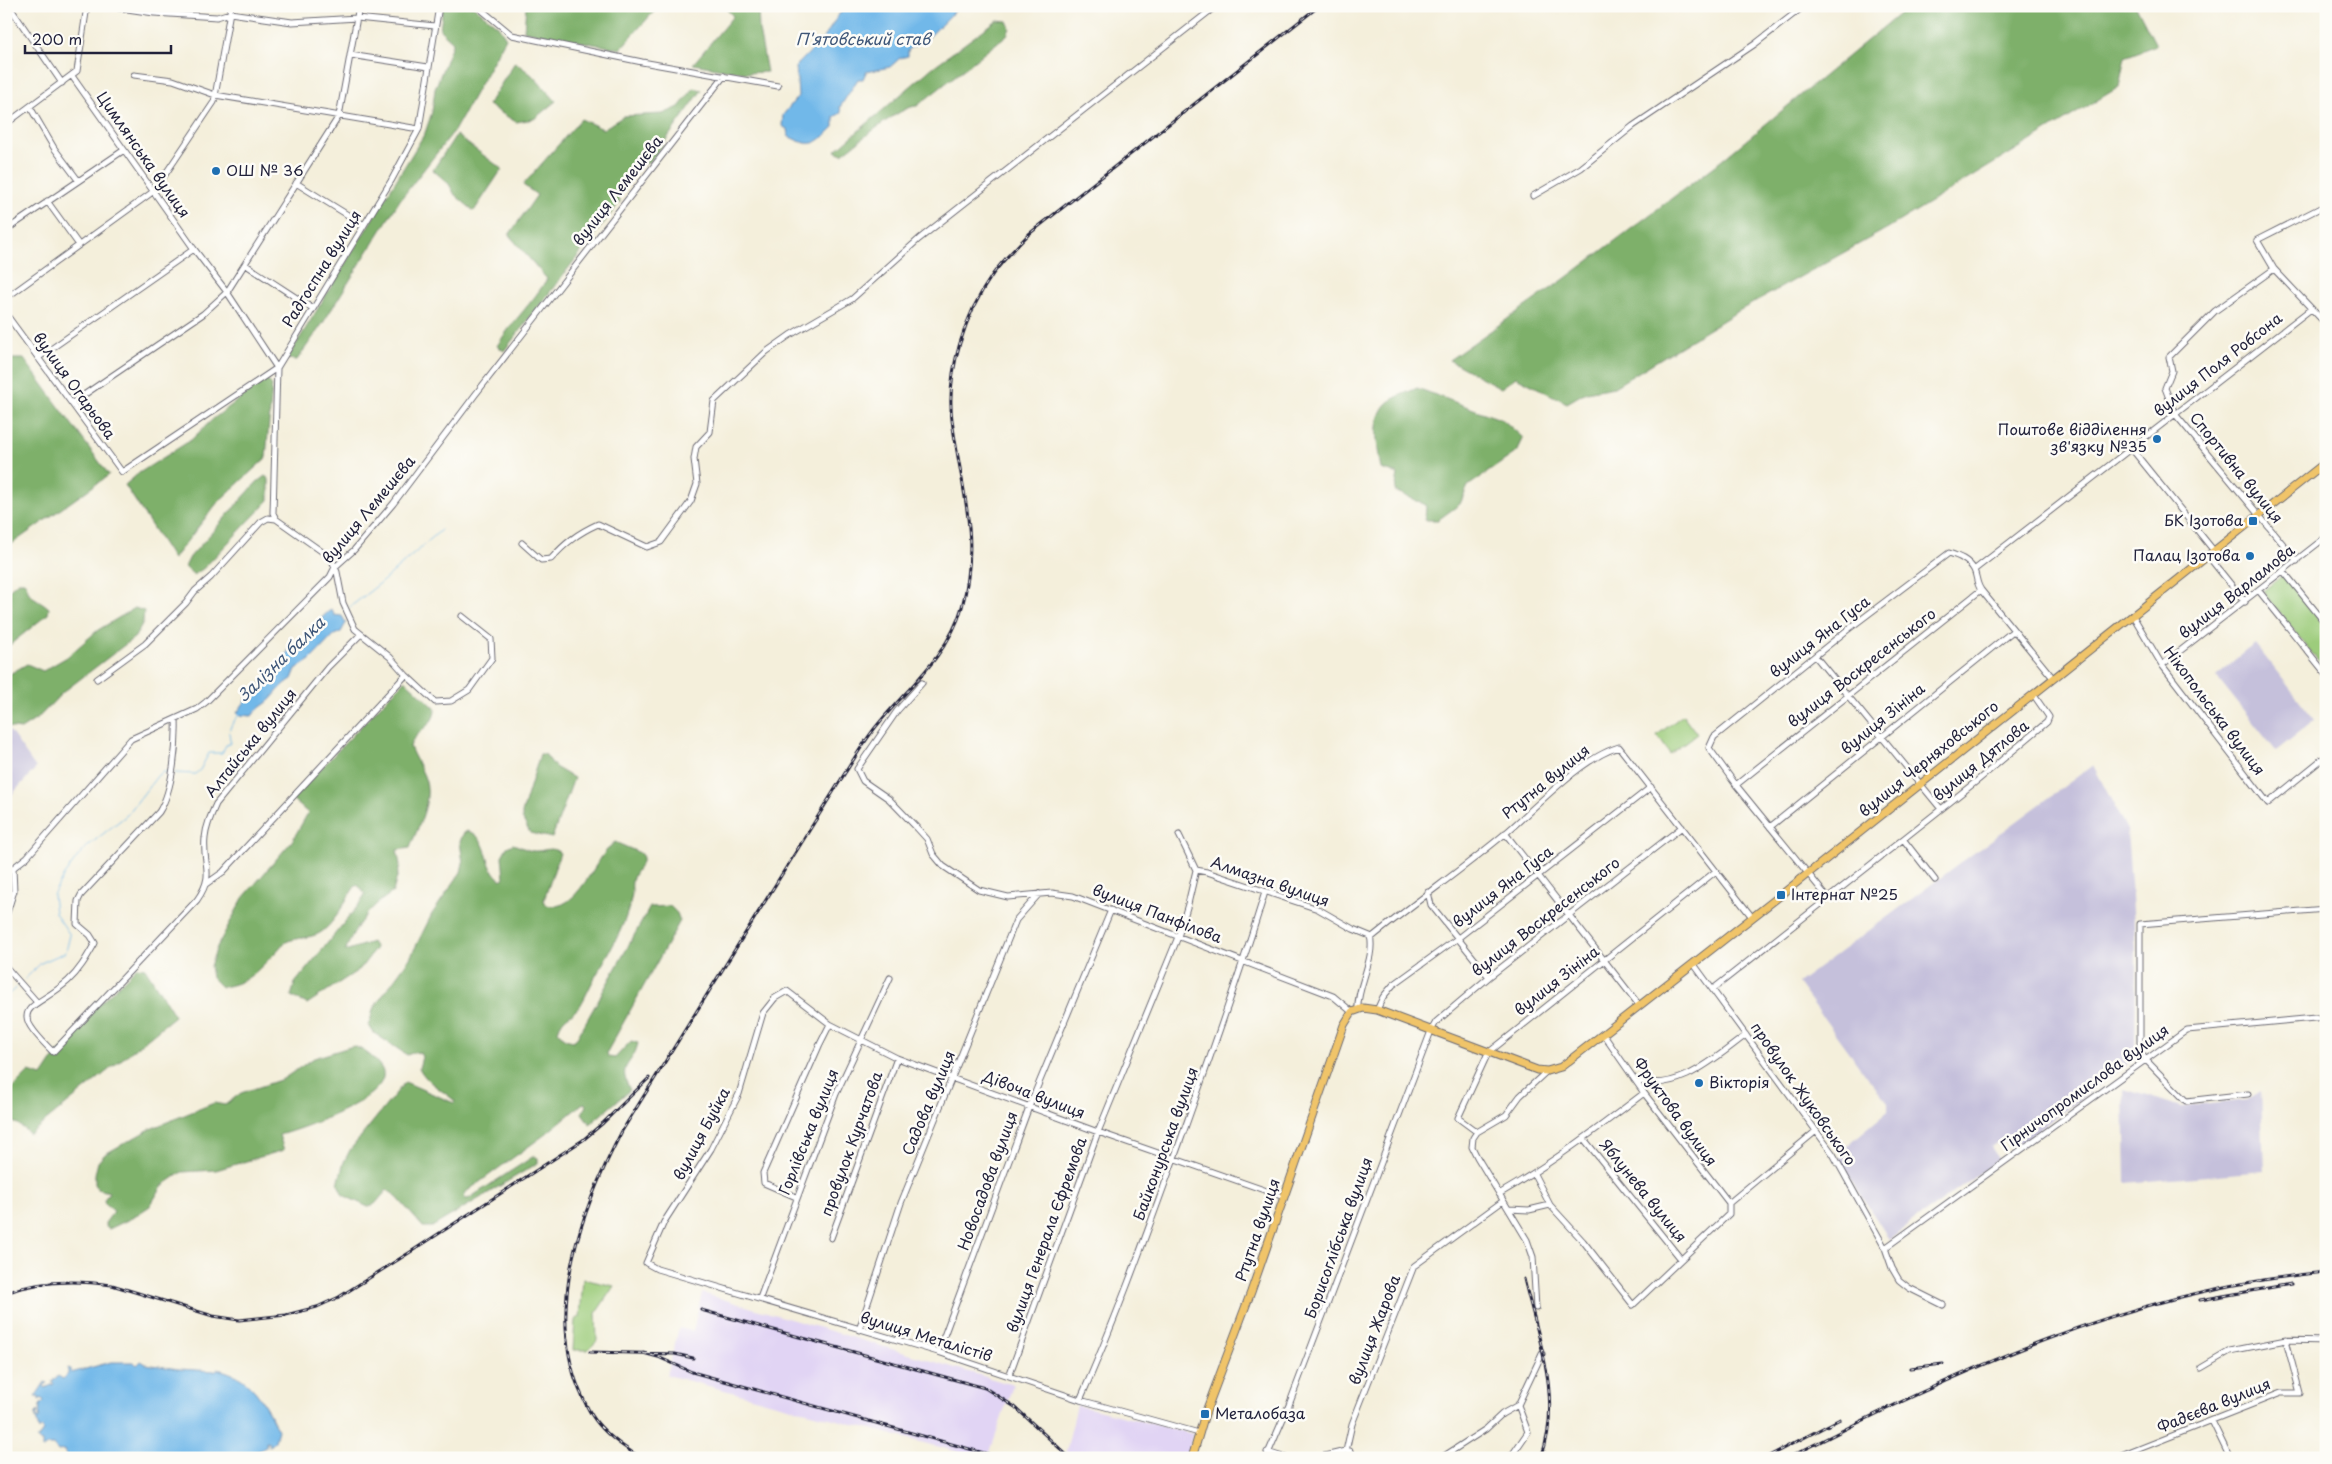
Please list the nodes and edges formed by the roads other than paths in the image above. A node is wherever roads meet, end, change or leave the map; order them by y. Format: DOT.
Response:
graph roads {
  1 [pos="9,6"];
  2 [pos="87,6"];
  3 [pos="107,6"];
  4 [pos="231,6"];
  5 [pos="359,6"];
  6 [pos="439,6"];
  7 [pos="477,6"];
  8 [pos="1216,6"];
  9 [pos="1804,6"];
  10 [pos="230,13"];
  11 [pos="356,18"];
  12 [pos="435,26"];
  13 [pos="350,56"];
  14 [pos="428,67"];
  15 [pos="134,75"];
  16 [pos="72,76"];
  17 [pos="724,76"];
  18 [pos="62,83"];
  19 [pos="778,86"];
  20 [pos="215,95"];
  21 [pos="30,107"];
  22 [pos="339,116"];
  23 [pos="7,121"];
  24 [pos="418,129"];
  25 [pos="124,150"];
  26 [pos="78,180"];
  27 [pos="296,183"];
  28 [pos="154,191"];
  29 [pos="1533,196"];
  30 [pos="47,201"];
  31 [pos="2326,206"];
  32 [pos="364,225"];
  33 [pos="7,227"];
  34 [pos="79,245"];
  35 [pos="194,249"];
  36 [pos="246,265"];
  37 [pos="2274,269"];
  38 [pos="227,292"];
  39 [pos="6,298"];
  40 [pos="312,308"];
  41 [pos="2311,309"];
  42 [pos="6,314"];
  43 [pos="2326,324"];
  44 [pos="38,358"];
  45 [pos="277,368"];
  46 [pos="72,403"];
  47 [pos="2175,414"];
  48 [pos="2131,448"];
  49 [pos="2326,462"];
  50 [pos="122,472"];
  51 [pos="2259,516"];
  52 [pos="276,519"];
  53 [pos="2326,537"];
  54 [pos="522,543"];
  55 [pos="2211,554"];
  56 [pos="2297,561"];
  57 [pos="335,567"];
  58 [pos="1974,570"];
  59 [pos="2284,572"];
  60 [pos="1981,590"];
  61 [pos="2259,591"];
  62 [pos="2245,602"];
  63 [pos="462,616"];
  64 [pos="2133,616"];
  65 [pos="2326,624"];
  66 [pos="2012,631"];
  67 [pos="360,635"];
  68 [pos="1816,657"];
  69 [pos="2162,665"];
  70 [pos="2326,674"];
  71 [pos="406,675"];
  72 [pos="2053,678"];
  73 [pos="97,679"];
  74 [pos="922,683"];
  75 [pos="2033,694"];
  76 [pos="1848,695"];
  77 [pos="176,719"];
  78 [pos="1883,736"];
  79 [pos="2326,756"];
  80 [pos="1920,783"];
  81 [pos="1736,785"];
  82 [pos="1650,788"];
  83 [pos="1941,810"];
  84 [pos="1682,827"];
  85 [pos="1770,827"];
  86 [pos="1505,833"];
  87 [pos="1179,835"];
  88 [pos="1903,839"];
  89 [pos="13,868"];
  90 [pos="6,870"];
  91 [pos="1196,870"];
  92 [pos="1716,871"];
  93 [pos="1807,874"];
  94 [pos="1537,876"];
  95 [pos="1935,880"];
  96 [pos="206,884"];
  97 [pos="1265,892"];
  98 [pos="1428,892"];
  99 [pos="1039,894"];
  100 [pos="1828,898"];
  101 [pos="2326,909"];
  102 [pos="1111,910"];
  103 [pos="6,916"];
  104 [pos="1569,916"];
  105 [pos="1752,916"];
  106 [pos="1178,937"];
  107 [pos="1370,937"];
  108 [pos="1458,938"];
  109 [pos="1603,961"];
  110 [pos="1244,963"];
  111 [pos="1693,964"];
  112 [pos="6,967"];
  113 [pos="1489,977"];
  114 [pos="890,978"];
  115 [pos="1713,989"];
  116 [pos="787,991"];
  117 [pos="36,1001"];
  118 [pos="1639,1005"];
  119 [pos="1355,1010"];
  120 [pos="1377,1010"];
  121 [pos="2326,1017"];
  122 [pos="830,1024"];
  123 [pos="1431,1031"];
  124 [pos="1603,1034"];
  125 [pos="1746,1035"];
  126 [pos="860,1039"];
  127 [pos="1488,1053"];
  128 [pos="897,1058"];
  129 [pos="2145,1059"];
  130 [pos="1547,1071"];
  131 [pos="953,1078"];
  132 [pos="1634,1079"];
  133 [pos="1644,1093"];
  134 [pos="2248,1094"];
  135 [pos="1028,1107"];
  136 [pos="1816,1131"];
  137 [pos="1098,1132"];
  138 [pos="1477,1132"];
  139 [pos="1584,1140"];
  140 [pos="1174,1159"];
  141 [pos="1534,1174"];
  142 [pos="1499,1194"];
  143 [pos="1284,1197"];
  144 [pos="796,1198"];
  145 [pos="1504,1201"];
  146 [pos="1729,1203"];
  147 [pos="1550,1205"];
  148 [pos="1508,1209"];
  149 [pos="831,1238"];
  150 [pos="1884,1248"];
  151 [pos="1681,1258"];
  152 [pos="646,1263"];
  153 [pos="760,1298"];
  154 [pos="1944,1305"];
  155 [pos="1536,1308"];
  156 [pos="859,1330"];
  157 [pos="2286,1340"];
  158 [pos="2326,1340"];
  159 [pos="938,1352"];
  160 [pos="1542,1354"];
  161 [pos="2201,1368"];
  162 [pos="1010,1376"];
  163 [pos="1080,1400"];
  164 [pos="1518,1405"];
  165 [pos="2212,1421"];
  166 [pos="1199,1432"];
  167 [pos="1348,1451"];
  168 [pos="1266,1455"];
  169 [pos="2326,1456"];
  170 [pos="1192,1458"];
  171 [pos="1286,1458"];
  172 [pos="1316,1458"];
  173 [pos="1354,1458"];
  174 [pos="1441,1458"];
  175 [pos="1510,1458"];
  176 [pos="2116,1458"];
  177 [pos="2230,1458"];
  178 [pos="2320,1458"];
  1 -- 18 [label="street"];
  2 -- 16 [label="street"];
  3 -- 10 [label="street"];
  4 -- 10 [label="street"];
  5 -- 11 [label="street"];
  6 -- 12 [label="street, Радгоспна вулиця"];
  7 -- 17 [label="street"];
  8 -- 54 [label="street"];
  9 -- 29 [label="street"];
  10 -- 11 [label="street"];
  10 -- 20 [label="street"];
  11 -- 12 [label="street"];
  11 -- 13 [label="street"];
  12 -- 14 [label="street, Радгоспна вулиця"];
  13 -- 14 [label="street"];
  13 -- 22 [label="street"];
  14 -- 24 [label="street, Радгоспна вулиця"];
  15 -- 20 [label="street"];
  16 -- 18 [label="street"];
  16 -- 25 [label="street, Цимлянська вулиця"];
  17 -- 19 [label="street"];
  17 -- 57 [label="street, вулиця Лемешєва"];
  18 -- 21 [label="street"];
  20 -- 22 [label="street"];
  20 -- 28 [label="street"];
  21 -- 23 [label="street"];
  21 -- 26 [label="street"];
  22 -- 24 [label="street"];
  22 -- 27 [label="street"];
  24 -- 32 [label="street, Радгоспна вулиця"];
  25 -- 26 [label="street"];
  25 -- 28 [label="street, Цимлянська вулиця"];
  26 -- 30 [label="street"];
  27 -- 32 [label="street"];
  27 -- 36 [label="street"];
  28 -- 34 [label="street"];
  28 -- 35 [label="street, Цимлянська вулиця"];
  30 -- 33 [label="street"];
  30 -- 34 [label="street"];
  31 -- 37 [label="street"];
  32 -- 40 [label="street, Радгоспна вулиця"];
  34 -- 39 [label="street"];
  35 -- 38 [label="street, Цимлянська вулиця"];
  35 -- 44 [label="street"];
  36 -- 38 [label="street"];
  36 -- 40 [label="street"];
  37 -- 41 [label="street"];
  37 -- 47 [label="street, Спортивна вулиця"];
  38 -- 45 [label="street, Цимлянська вулиця"];
  38 -- 46 [label="street"];
  40 -- 45 [label="street, Радгоспна вулиця"];
  41 -- 43 [label="street"];
  41 -- 47 [label="street, вулиця Поля Робсона"];
  42 -- 44 [label="street, вулиця Огарьова"];
  44 -- 46 [label="street, вулиця Огарьова"];
  45 -- 50 [label="street, Радгоспна вулиця"];
  45 -- 52 [label="street"];
  46 -- 50 [label="street, вулиця Огарьова"];
  47 -- 48 [label="street, вулиця Поля Робсона"];
  47 -- 51 [label="street, Спортивна вулиця"];
  48 -- 55 [label="street"];
  48 -- 58 [label="street, вулиця Поля Робсона"];
  49 -- 51 [label="main road, вулиця Черняховського"];
  51 -- 55 [label="main road, вулиця Черняховського"];
  51 -- 56 [label="street, Спортивна вулиця"];
  52 -- 57 [label="street"];
  52 -- 73 [label="street"];
  53 -- 56 [label="street, вулиця Варламова"];
  55 -- 62 [label="street"];
  55 -- 64 [label="main road, вулиця Черняховського"];
  56 -- 59 [label="street, вулиця Варламова"];
  57 -- 67 [label="street"];
  57 -- 77 [label="street, вулиця Лемешєва"];
  58 -- 60 [label="street"];
  58 -- 68 [label="street, вулиця Яна Гуса"];
  59 -- 61 [label="street, вулиця Варламова"];
  59 -- 65 [label="street"];
  60 -- 66 [label="street"];
  60 -- 76 [label="street, вулиця Воскресенського"];
  61 -- 62 [label="street, вулиця Варламова"];
  61 -- 70 [label="street"];
  62 -- 69 [label="street, вулиця Варламова"];
  63 -- 71 [label="street"];
  64 -- 69 [label="street, Нікопольська вулиця"];
  64 -- 72 [label="main road, вулиця Черняховського"];
  66 -- 72 [label="street"];
  66 -- 78 [label="street, вулиця Зініна"];
  67 -- 71 [label="street"];
  67 -- 96 [label="street, Алтайська вулиця"];
  68 -- 76 [label="street"];
  68 -- 81 [label="street, вулиця Яна Гуса"];
  69 -- 79 [label="street, Нікопольська вулиця"];
  71 -- 96 [label="street"];
  72 -- 75 [label="main road, вулиця Черняховського"];
  74 -- 99 [label="street, вулиця Панфілова"];
  75 -- 80 [label="main road, вулиця Черняховського"];
  75 -- 83 [label="street, вулиця Дятлова"];
  76 -- 78 [label="street"];
  76 -- 81 [label="street, вулиця Воскресенського"];
  77 -- 89 [label="street, вулиця Лемешєва"];
  77 -- 117 [label="street"];
  78 -- 80 [label="street"];
  78 -- 85 [label="street, вулиця Зініна"];
  80 -- 83 [label="street"];
  80 -- 93 [label="main road, вулиця Черняховського"];
  81 -- 85 [label="street"];
  82 -- 84 [label="street, Ртутна вулиця"];
  82 -- 86 [label="street, Ртутна вулиця"];
  82 -- 94 [label="street, вулиця Яна Гуса"];
  83 -- 88 [label="street, вулиця Дятлова"];
  84 -- 92 [label="street, Ртутна вулиця"];
  84 -- 104 [label="street, вулиця Воскресенського"];
  85 -- 93 [label="street"];
  86 -- 94 [label="street"];
  86 -- 98 [label="street, Ртутна вулиця"];
  87 -- 91 [label="street"];
  88 -- 95 [label="street"];
  88 -- 100 [label="street, вулиця Дятлова"];
  89 -- 90 [label="street"];
  89 -- 103 [label="street"];
  91 -- 97 [label="street, Алмазна вулиця"];
  91 -- 106 [label="street, Алмазна вулиця"];
  92 -- 105 [label="street, Ртутна вулиця"];
  92 -- 109 [label="street, вулиця Зініна"];
  93 -- 100 [label="street"];
  93 -- 105 [label="main road, вулиця Черняховського"];
  94 -- 104 [label="street"];
  94 -- 108 [label="street, вулиця Яна Гуса"];
  96 -- 117 [label="street"];
  97 -- 107 [label="street, Алмазна вулиця"];
  97 -- 110 [label="street, Байконурська вулиця"];
  98 -- 107 [label="street, Ртутна вулиця"];
  98 -- 108 [label="street"];
  99 -- 102 [label="street, вулиця Панфілова"];
  99 -- 131 [label="street, Садова вулиця"];
  100 -- 115 [label="street, вулиця Дятлова"];
  101 -- 129 [label="street"];
  102 -- 106 [label="street, вулиця Панфілова"];
  102 -- 135 [label="street, Новосадова вулиця"];
  104 -- 109 [label="street"];
  104 -- 113 [label="street, вулиця Воскресенського"];
  105 -- 111 [label="main road, вулиця Черняховського"];
  106 -- 110 [label="street, вулиця Панфілова"];
  106 -- 137 [label="street, вулиця Генерала Єфремова"];
  107 -- 119 [label="street, Ртутна вулиця"];
  108 -- 113 [label="street"];
  108 -- 120 [label="street, вулиця Яна Гуса"];
  109 -- 118 [label="street"];
  109 -- 127 [label="street, вулиця Зініна"];
  110 -- 119 [label="street, вулиця Панфілова"];
  110 -- 140 [label="street, Байконурська вулиця"];
  111 -- 115 [label="street, провулок Жуковського"];
  111 -- 118 [label="main road, вулиця Черняховського"];
  112 -- 117 [label="street"];
  113 -- 123 [label="street, вулиця Воскресенського"];
  114 -- 126 [label="street, Горлівська вулиця"];
  115 -- 125 [label="street, провулок Жуковського"];
  116 -- 122 [label="street, Дівоча вулиця"];
  116 -- 152 [label="street, вулиця Буйка"];
  118 -- 124 [label="main road, вулиця Черняховського"];
  119 -- 120 [label="main road"];
  119 -- 143 [label="main road, Ртутна вулиця"];
  120 -- 123 [label="main road"];
  121 -- 129 [label="street, Гірничопромислова вулиця"];
  122 -- 126 [label="street, Дівоча вулиця"];
  122 -- 144 [label="street"];
  123 -- 127 [label="main road"];
  123 -- 168 [label="street, Борисоглібська вулиця"];
  124 -- 130 [label="main road, вулиця Черняховського"];
  124 -- 132 [label="street, Фруктова вулиця"];
  125 -- 132 [label="street"];
  125 -- 136 [label="street, провулок Жуковського"];
  126 -- 128 [label="street, Дівоча вулиця"];
  126 -- 144 [label="street, Горлівська вулиця"];
  127 -- 130 [label="main road"];
  127 -- 138 [label="street, вулиця Зініна"];
  128 -- 131 [label="street, Дівоча вулиця"];
  128 -- 149 [label="street, провулок Курчатова"];
  129 -- 134 [label="street"];
  129 -- 150 [label="street, Гірничопромислова вулиця"];
  130 -- 138 [label="street"];
  131 -- 135 [label="street, Дівоча вулиця"];
  131 -- 156 [label="street, Садова вулиця"];
  132 -- 133 [label="street, Фруктова вулиця"];
  133 -- 139 [label="street"];
  133 -- 146 [label="street, Фруктова вулиця"];
  135 -- 137 [label="street, Дівоча вулиця"];
  135 -- 159 [label="street, Новосадова вулиця"];
  136 -- 146 [label="street"];
  136 -- 150 [label="street, провулок Жуковського"];
  137 -- 140 [label="street, Дівоча вулиця"];
  137 -- 162 [label="street, вулиця Генерала Єфремова"];
  138 -- 142 [label="street"];
  139 -- 141 [label="street"];
  139 -- 151 [label="street, Яблунева вулиця"];
  140 -- 143 [label="street, Дівоча вулиця"];
  140 -- 163 [label="street, Байконурська вулиця"];
  141 -- 142 [label="street"];
  141 -- 147 [label="street"];
  142 -- 145 [label="street"];
  143 -- 166 [label="main road, Ртутна вулиця"];
  144 -- 153 [label="street, Горлівська вулиця"];
  145 -- 148 [label="street"];
  145 -- 167 [label="street, вулиця Жарова"];
  146 -- 151 [label="street"];
  147 -- 148 [label="street"];
  147 -- 151 [label="street"];
  148 -- 155 [label="street"];
  150 -- 154 [label="street, провулок Жуковського"];
  152 -- 153 [label="street, вулиця Металістів"];
  153 -- 156 [label="street, вулиця Металістів"];
  156 -- 159 [label="street, вулиця Металістів"];
  157 -- 158 [label="street"];
  157 -- 161 [label="street"];
  157 -- 165 [label="street, Фадєєва вулиця"];
  159 -- 162 [label="street, вулиця Металістів"];
  160 -- 164 [label="street"];
  162 -- 163 [label="street, вулиця Металістів"];
  163 -- 166 [label="street, вулиця Металістів"];
  164 -- 174 [label="street"];
  164 -- 175 [label="street"];
  165 -- 176 [label="street, Фадєєва вулиця"];
  165 -- 177 [label="street"];
  166 -- 170 [label="main road, Ртутна вулиця"];
  167 -- 172 [label="street"];
  167 -- 173 [label="street"];
  168 -- 171 [label="street"];
  169 -- 178 [label="street"];
}
